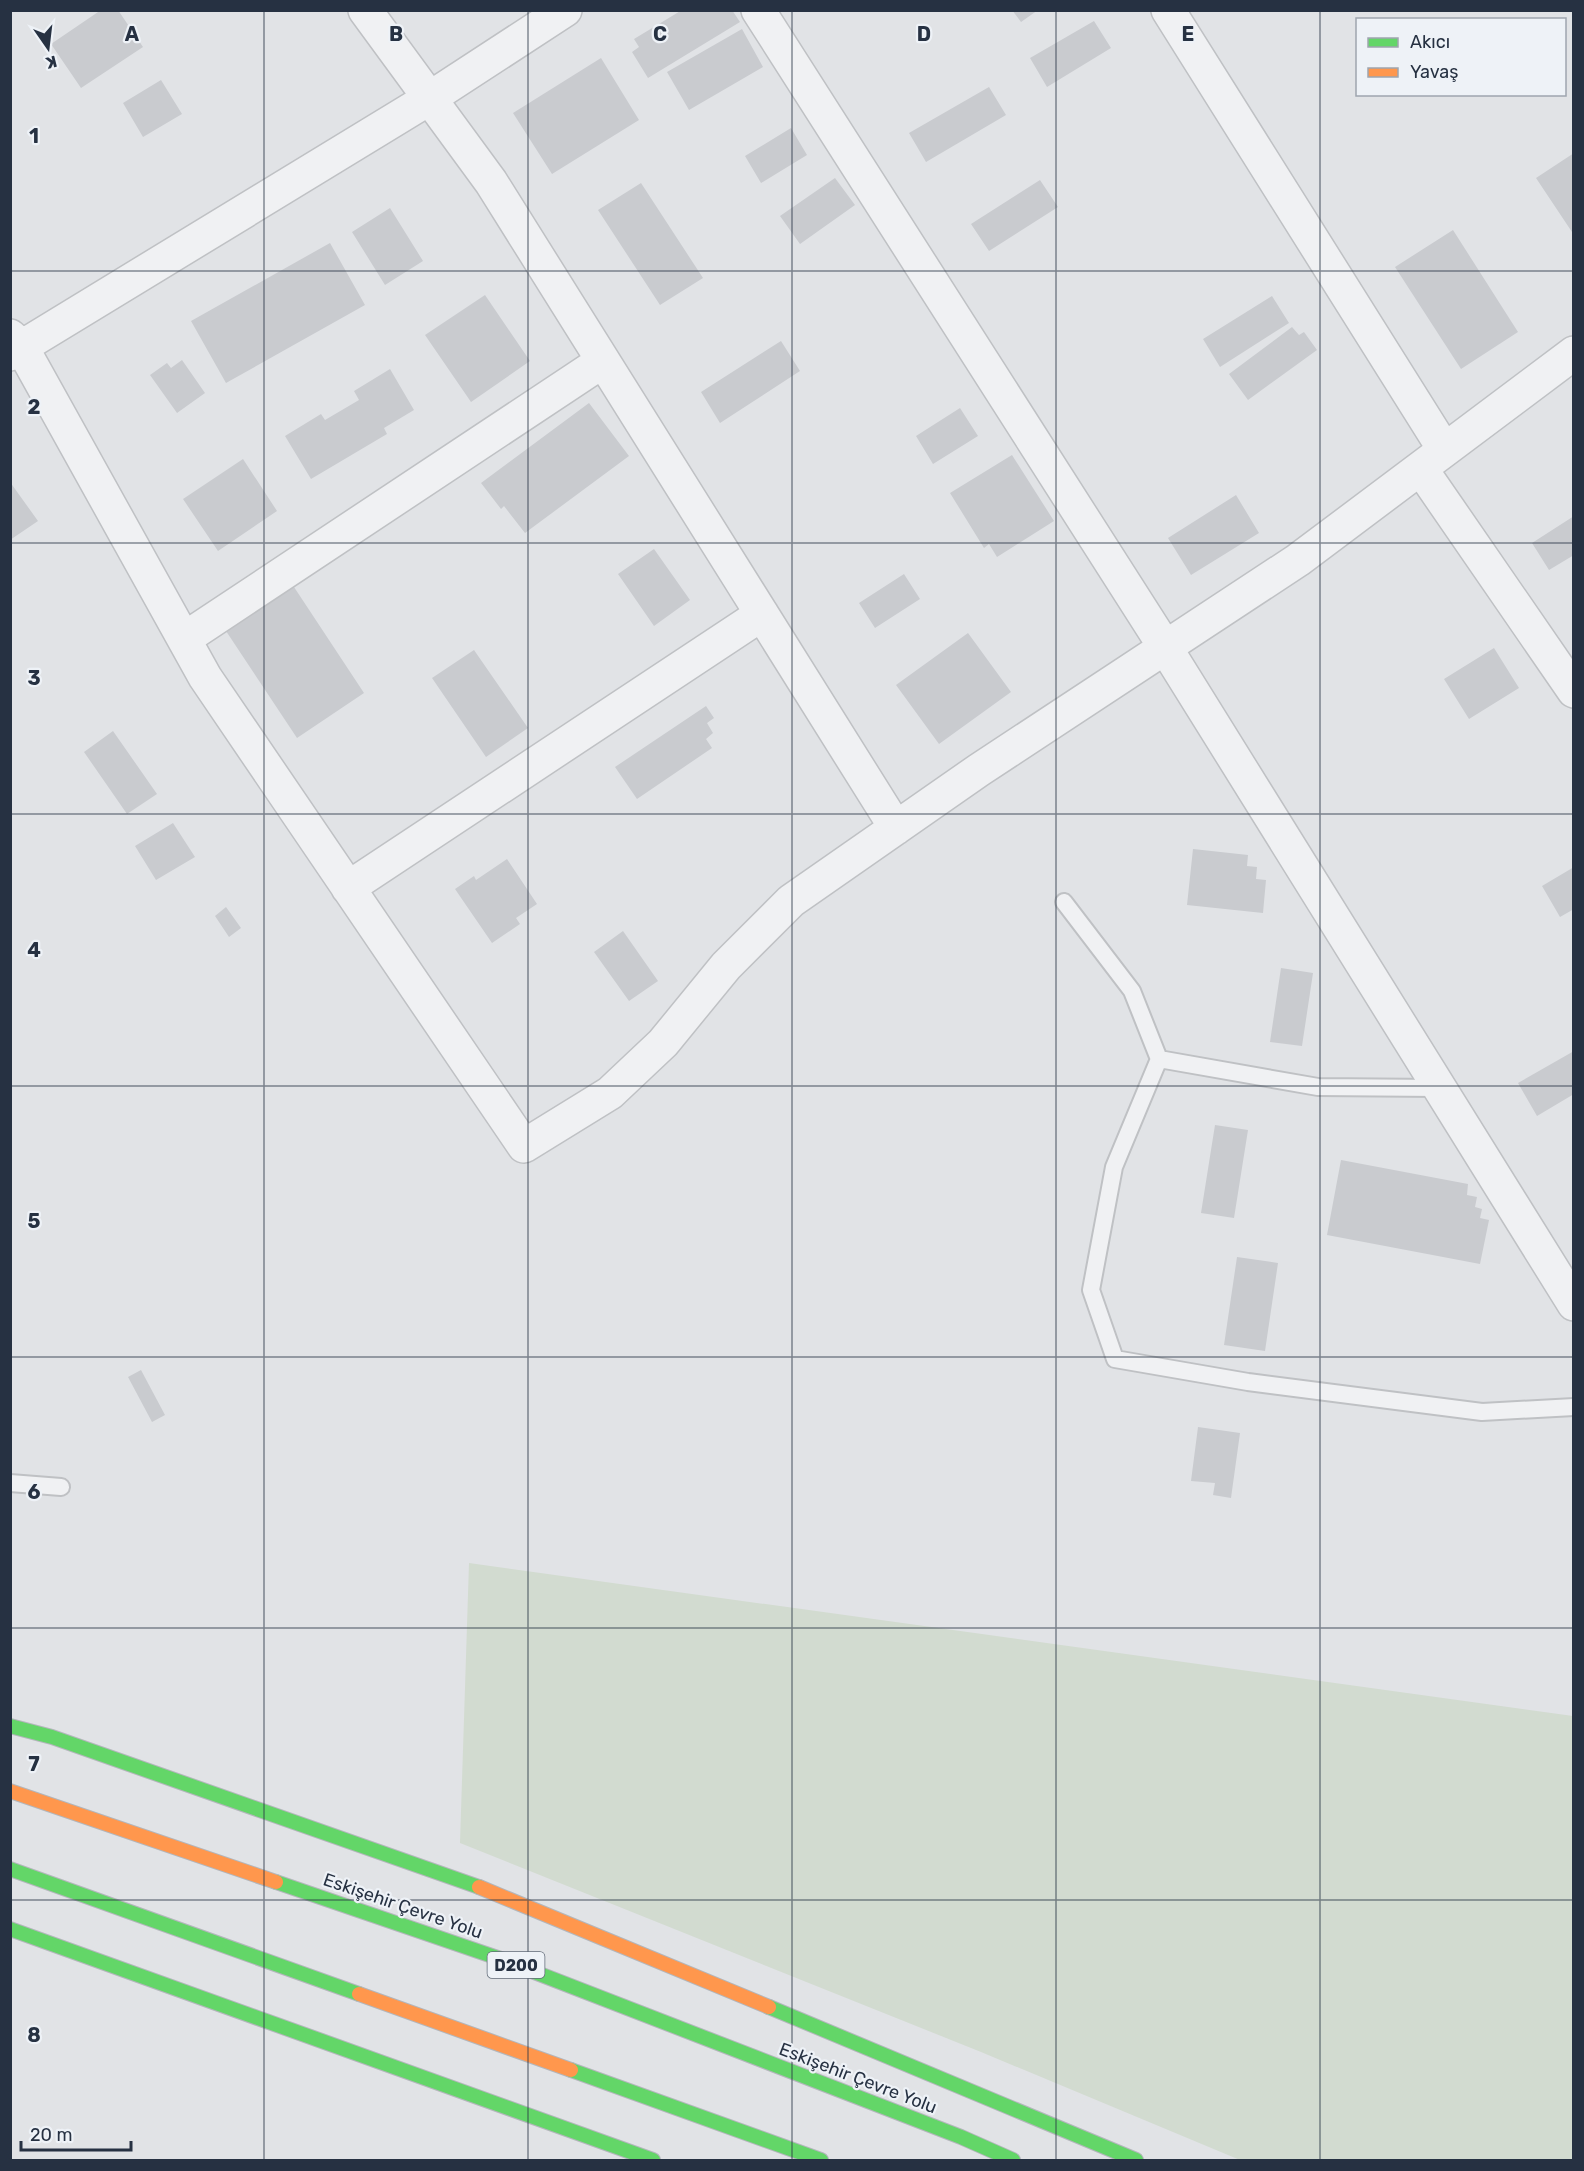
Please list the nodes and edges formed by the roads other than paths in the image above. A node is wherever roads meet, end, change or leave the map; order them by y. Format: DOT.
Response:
graph roads {
  1 [pos="365,10"];
  2 [pos="565,10"];
  3 [pos="758,10"];
  4 [pos="1168,10"];
  5 [pos="430,98"];
  6 [pos="14,345"];
  7 [pos="1574,353"];
  8 [pos="603,361"];
  9 [pos="1433,459"];
  10 [pos="762,614"];
  11 [pos="184,639"];
  12 [pos="1165,647"];
  13 [pos="1574,691"];
  14 [pos="896,828"];
  15 [pos="348,888"];
  16 [pos="1064,902"];
  17 [pos="1159,1059"];
  18 [pos="1438,1088"];
  19 [pos="1574,1305"];
  20 [pos="1574,1407"];
  21 [pos="10,1483"];
  22 [pos="61,1487"];
  23 [pos="10,1726"];
  24 [pos="10,1791"];
  25 [pos="10,1869"];
  26 [pos="10,1929"];
  27 [pos="653,2160"];
  28 [pos="821,2160"];
  29 [pos="1013,2160"];
  30 [pos="1136,2160"];
  1 -- 5 [label="street"];
  2 -- 5 [label="street"];
  3 -- 12 [label="street"];
  4 -- 9 [label="street"];
  5 -- 6 [label="street"];
  5 -- 8 [label="street"];
  6 -- 11 [label="street"];
  7 -- 9 [label="street"];
  8 -- 10 [label="street"];
  8 -- 11 [label="street"];
  9 -- 12 [label="street"];
  9 -- 13 [label="street"];
  10 -- 14 [label="street"];
  10 -- 15 [label="street"];
  11 -- 15 [label="street"];
  12 -- 14 [label="street"];
  12 -- 18 [label="street"];
  14 -- 15 [label="street"];
  16 -- 17 [label="lane"];
  17 -- 18 [label="lane"];
  17 -- 20 [label="lane"];
  18 -- 19 [label="street"];
  21 -- 22 [label="lane"];
  23 -- 30 [label="highway"];
  24 -- 29 [label="highway, Eskişehir Çevre Yolu / D200"];
  25 -- 28 [label="highway"];
  26 -- 27 [label="highway"];
}
